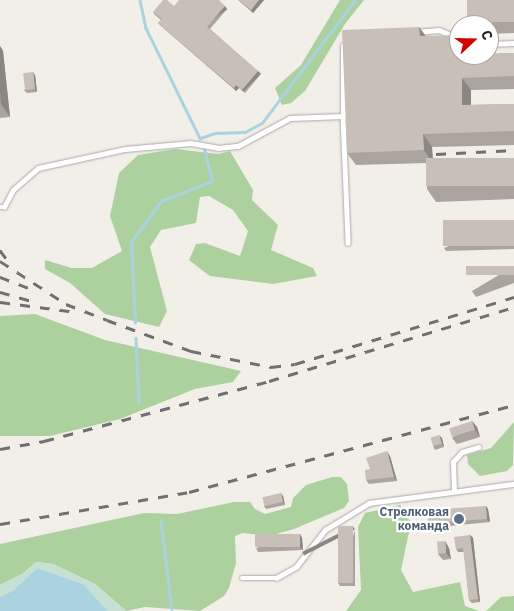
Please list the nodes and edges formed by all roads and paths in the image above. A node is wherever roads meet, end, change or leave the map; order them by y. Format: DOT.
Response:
graph roads {
  1 [pos="410,32"];
  2 [pos="449,34"];
  3 [pos="343,37"];
  4 [pos="514,43"];
  5 [pos="499,44"];
  6 [pos="343,116"];
  7 [pos="0,207"];
  8 [pos="348,243"];
  9 [pos="478,447"];
  10 [pos="514,484"];
  11 [pos="454,491"];
  12 [pos="242,578"];
  1 -- 2 [label="lane"];
  3 -- 6 [label="lane"];
  4 -- 5 [label="lane"];
  6 -- 7 [label="lane"];
  6 -- 8 [label="lane"];
  9 -- 11 [label="lane"];
  10 -- 11 [label="lane"];
  11 -- 12 [label="lane"];
}
